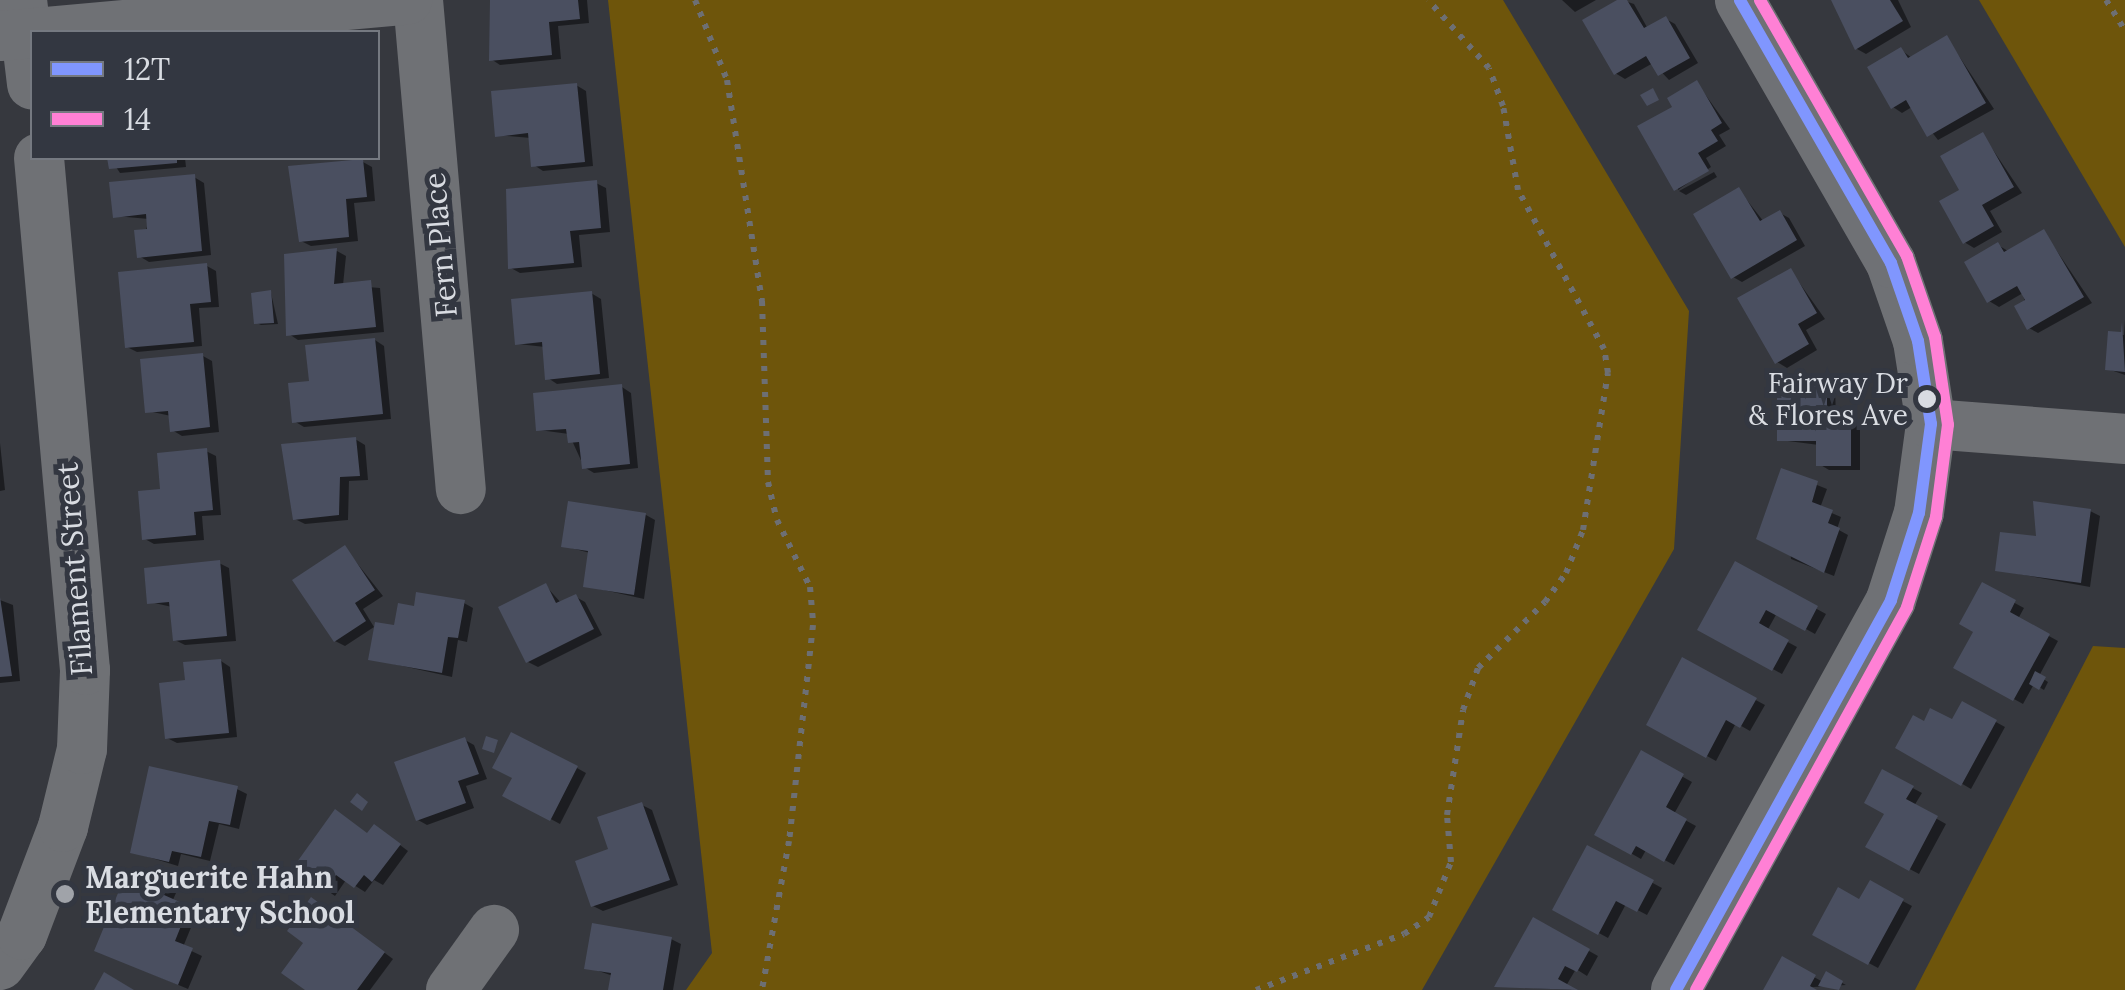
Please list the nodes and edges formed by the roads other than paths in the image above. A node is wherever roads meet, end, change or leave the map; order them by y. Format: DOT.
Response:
graph roads {
  1 [pos="407,0"];
  2 [pos="418,0"];
  3 [pos="1740,0"];
  4 [pos="16,22"];
  5 [pos="30,76"];
  6 [pos="39,160"];
  7 [pos="1931,424"];
  8 [pos="2125,439"];
  9 [pos="462,490"];
  10 [pos="494,930"];
  11 [pos="0,965"];
  12 [pos="451,990"];
  13 [pos="1676,990"];
  1 -- 4 [label="street"];
  2 -- 9 [label="street, Fern Place"];
  3 -- 7 [label="street"];
  4 -- 5 [label="street"];
  6 -- 11 [label="street, Filament Street"];
  7 -- 8 [label="street"];
  7 -- 13 [label="street"];
  10 -- 12 [label="street"];
}
